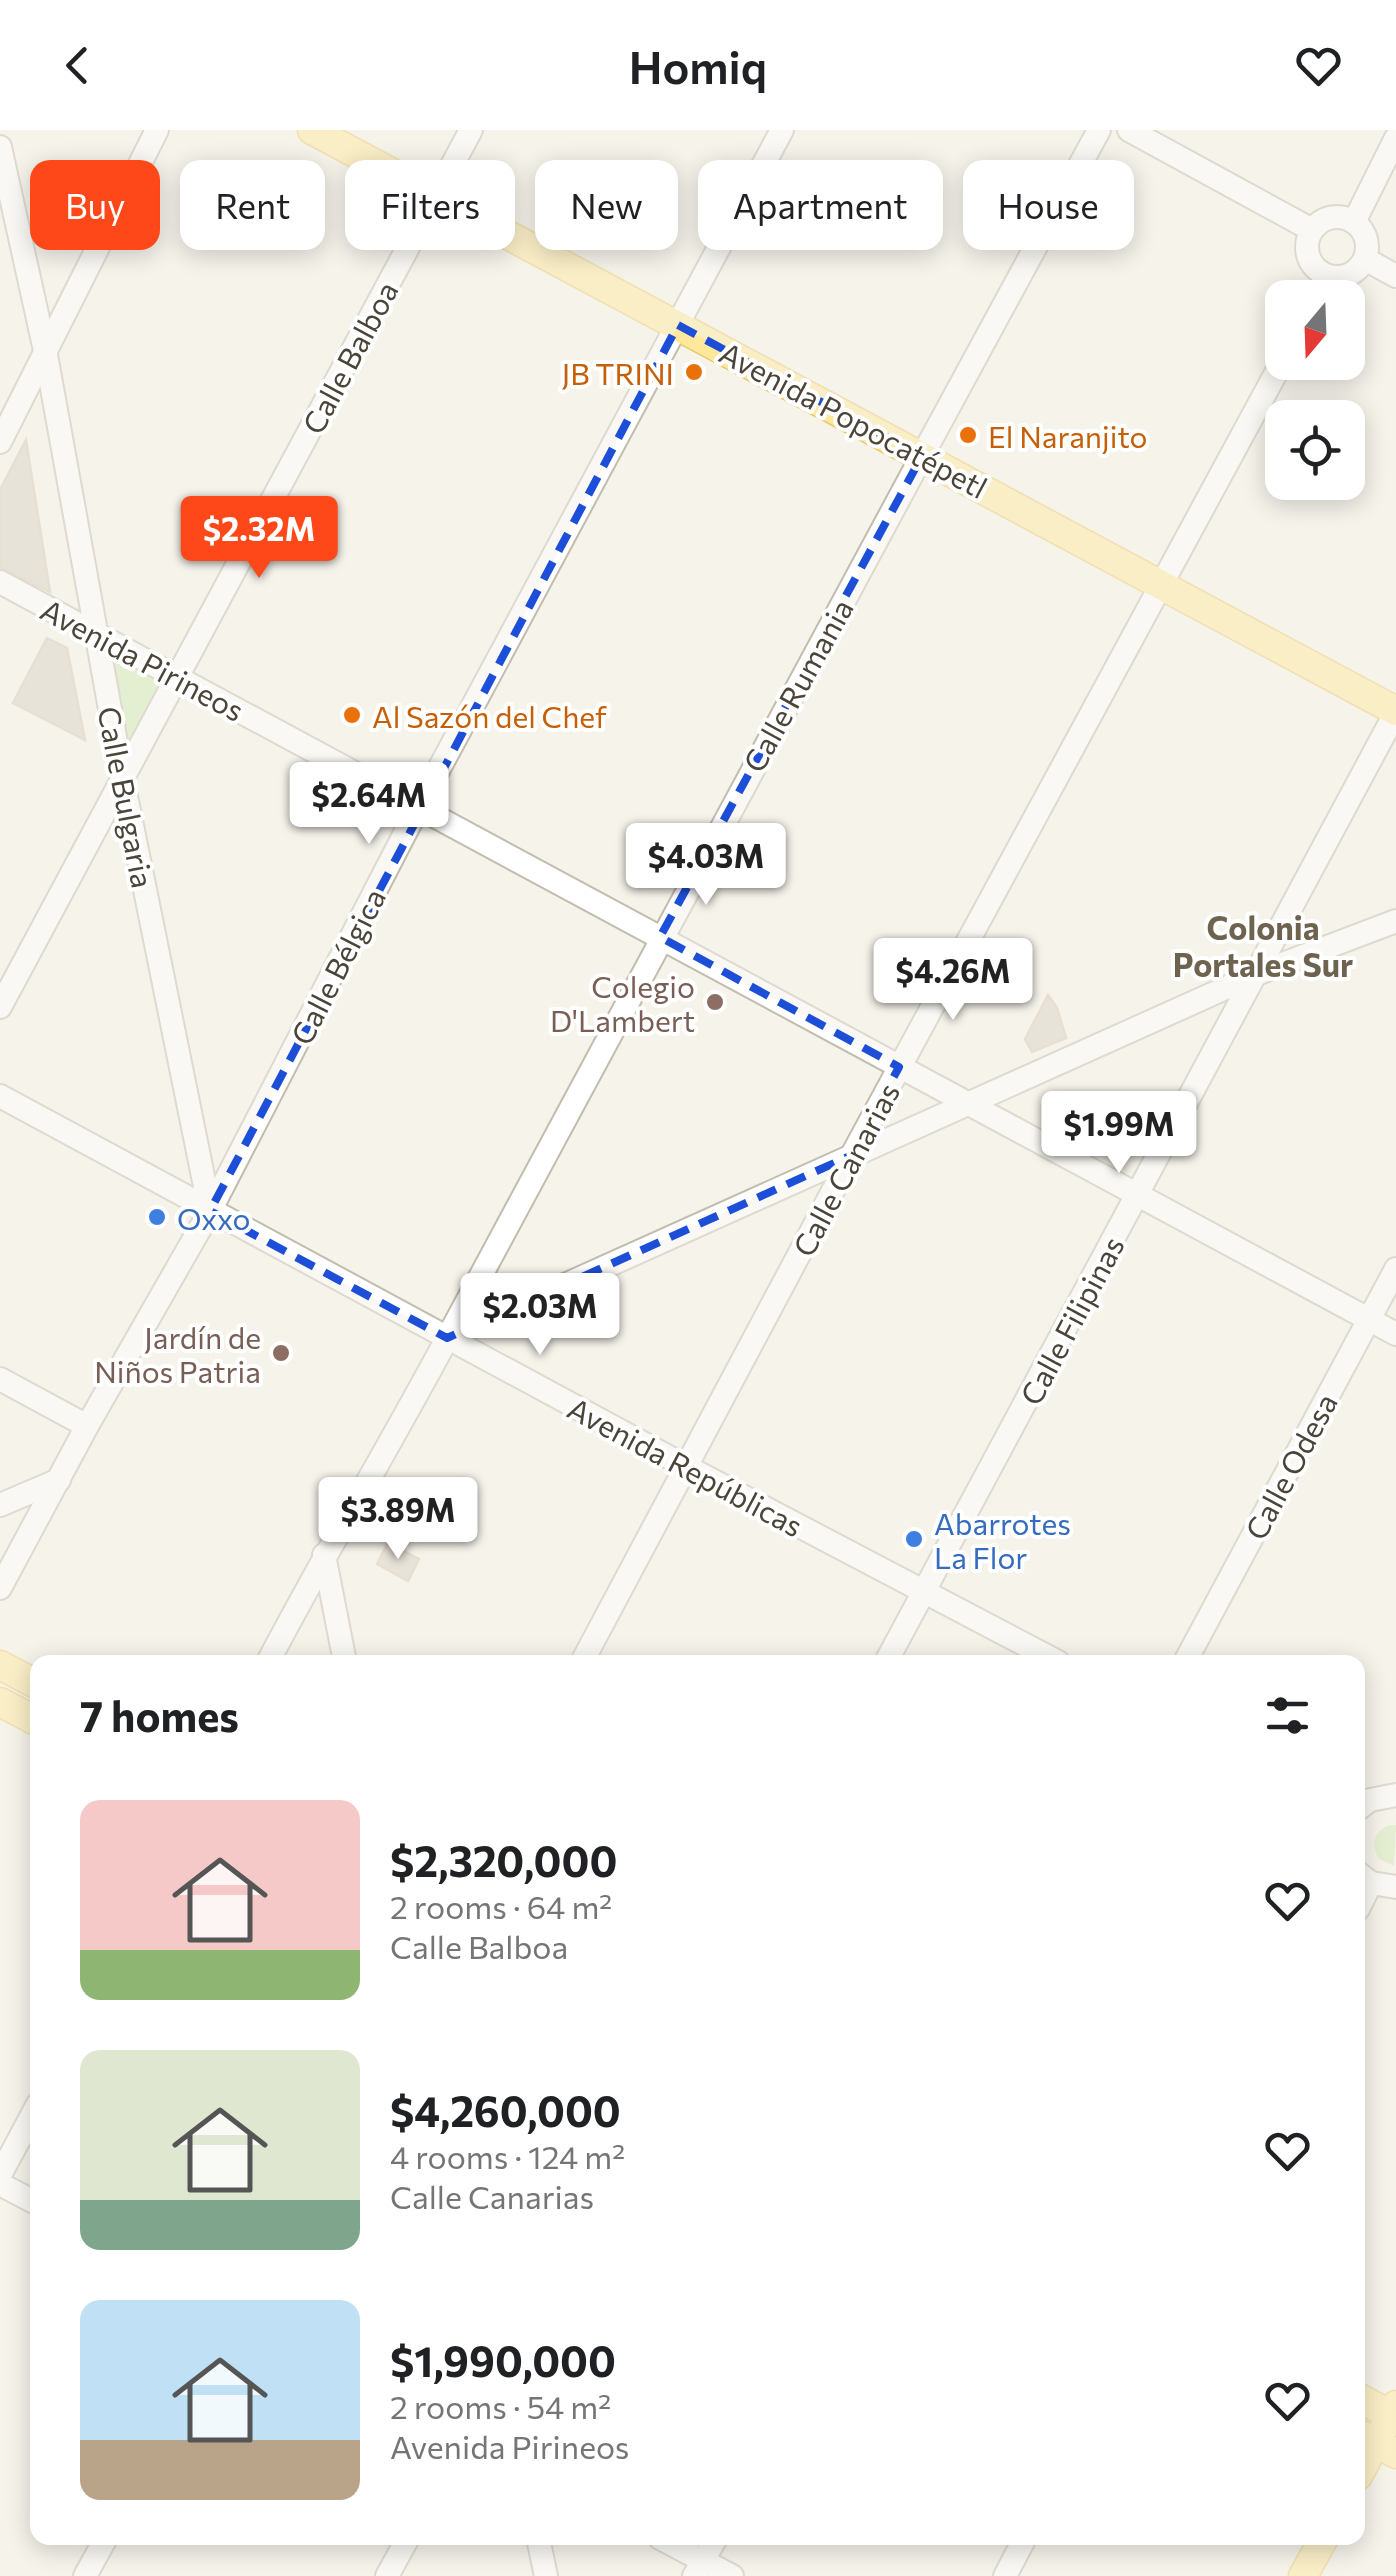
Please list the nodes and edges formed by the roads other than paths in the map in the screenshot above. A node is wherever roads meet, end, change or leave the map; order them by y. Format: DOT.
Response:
graph roads {
  1 [pos="157,130"];
  2 [pos="312,130"];
  3 [pos="471,130"];
  4 [pos="782,130"];
  5 [pos="1099,130"];
  6 [pos="1130,130"];
  7 [pos="1396,138"];
  8 [pos="0,146"];
  9 [pos="369,160"];
  10 [pos="455,160"];
  11 [pos="1354,222"];
  12 [pos="1312,230"];
  13 [pos="515,237"];
  14 [pos="407,250"];
  15 [pos="1366,259"];
  16 [pos="1396,276"];
  17 [pos="1320,280"];
  18 [pos="1339,280"];
  19 [pos="678,325"];
  20 [pos="46,355"];
  21 [pos="1272,380"];
  22 [pos="0,442"];
  23 [pos="922,456"];
  24 [pos="0,582"];
  25 [pos="1161,584"];
  26 [pos="96,634"];
  27 [pos="177,678"];
  28 [pos="1396,711"];
  29 [pos="123,780"];
  30 [pos="418,808"];
  31 [pos="1396,921"];
  32 [pos="660,938"];
  33 [pos="1259,972"];
  34 [pos="0,1007"];
  35 [pos="900,1066"];
  36 [pos="0,1096"];
  37 [pos="967,1103"];
  38 [pos="852,1154"];
  39 [pos="1138,1195"];
  40 [pos="210,1211"];
  41 [pos="1396,1269"];
  42 [pos="1369,1320"];
  43 [pos="1396,1334"];
  44 [pos="448,1338"];
  45 [pos="0,1379"];
  46 [pos="88,1426"];
  47 [pos="687,1467"];
  48 [pos="59,1480"];
  49 [pos="0,1505"];
  50 [pos="324,1555"];
  51 [pos="0,1588"];
  52 [pos="924,1592"];
  53 [pos="272,1655"];
  54 [pos="344,1655"];
  55 [pos="586,1655"];
  56 [pos="890,1655"];
  57 [pos="1045,1655"];
  58 [pos="1189,1655"];
  59 [pos="0,1665"];
  60 [pos="30,1681"];
  61 [pos="0,1702"];
  62 [pos="30,1718"];
  63 [pos="1396,1794"];
  64 [pos="1365,1804"];
  65 [pos="1365,1878"];
  66 [pos="1396,1887"];
  67 [pos="30,2119"];
  68 [pos="0,2175"];
  69 [pos="0,2184"];
  70 [pos="30,2200"];
  71 [pos="1365,2400"];
  72 [pos="1394,2412"];
  73 [pos="1376,2443"];
  74 [pos="102,2545"];
  75 [pos="404,2545"];
  76 [pos="539,2545"];
  77 [pos="669,2545"];
  78 [pos="712,2545"];
  79 [pos="1022,2545"];
  80 [pos="1320,2545"];
  81 [pos="699,2568"];
  82 [pos="85,2576"];
  83 [pos="387,2576"];
  84 [pos="546,2576"];
  85 [pos="732,2576"];
  86 [pos="1005,2576"];
  87 [pos="1303,2576"];
  1 -- 20 [label="street"];
  2 -- 9 [label="main road, Avenida Popocatépetl"];
  3 -- 10 [label="street, Calle Balboa"];
  4 -- 19 [label="street, Calle Bélgica"];
  5 -- 23 [label="street, Calle Rumania"];
  6 -- 12 [label="street"];
  7 -- 11 [label="street"];
  8 -- 20 [label="street, Calle Bulgaria"];
  11 -- 12 [label="street"];
  11 -- 15 [label="street"];
  12 -- 17 [label="street"];
  13 -- 19 [label="main road, Avenida Popocatépetl"];
  14 -- 27 [label="street, Calle Balboa"];
  15 -- 16 [label="street"];
  15 -- 18 [label="street"];
  19 -- 23 [label="main road, Avenida Popocatépetl"];
  19 -- 30 [label="street, Calle Bélgica"];
  20 -- 22 [label="street"];
  20 -- 26 [label="street, Calle Bulgaria"];
  21 -- 25 [label="street, Calle Canarias"];
  23 -- 25 [label="main road, Avenida Popocatépetl"];
  23 -- 32 [label="street, Calle Rumania"];
  24 -- 26 [label="street, Avenida Pirineos"];
  25 -- 28 [label="main road, Avenida Popocatépetl"];
  25 -- 35 [label="street, Calle Canarias"];
  26 -- 27 [label="street, Avenida Pirineos"];
  26 -- 29 [label="street, Calle Bulgaria"];
  27 -- 29 [label="street, Calle Balboa"];
  27 -- 30 [label="street, Avenida Pirineos"];
  28 -- 33 [label="street, Calle Filipinas"];
  29 -- 34 [label="street, Calle Balboa"];
  29 -- 40 [label="street, Calle Bulgaria"];
  30 -- 32 [label="street, Avenida Pirineos"];
  30 -- 40 [label="street, Calle Bélgica"];
  31 -- 33 [label="street"];
  32 -- 35 [label="street, Avenida Pirineos"];
  32 -- 44 [label="street, Calle Rumania"];
  33 -- 37 [label="street"];
  33 -- 39 [label="street, Calle Filipinas"];
  35 -- 37 [label="street, Avenida Pirineos"];
  35 -- 38 [label="street, Calle Canarias"];
  36 -- 40 [label="street, Avenida Repúblicas"];
  37 -- 38 [label="street"];
  37 -- 39 [label="street, Avenida Pirineos"];
  38 -- 44 [label="street"];
  38 -- 47 [label="street, Calle Canarias"];
  39 -- 42 [label="street, Avenida Pirineos"];
  39 -- 52 [label="street, Calle Filipinas"];
  40 -- 44 [label="street, Avenida Repúblicas"];
  40 -- 46 [label="street, Calle Bélgica"];
  41 -- 42 [label="street, Calle Odesa"];
  42 -- 43 [label="street, Avenida Pirineos"];
  42 -- 58 [label="street, Calle Odesa"];
  44 -- 47 [label="street, Avenida Repúblicas"];
  44 -- 50 [label="street, Calle Rumania"];
  45 -- 46 [label="street"];
  46 -- 48 [label="street, Calle Bélgica"];
  47 -- 52 [label="street, Avenida Repúblicas"];
  47 -- 55 [label="street, Calle Canarias"];
  48 -- 49 [label="street"];
  48 -- 51 [label="street, Calle Bélgica"];
  50 -- 53 [label="street, Calle Rumania"];
  50 -- 54 [label="street"];
  52 -- 56 [label="street, Calle Filipinas"];
  52 -- 57 [label="street, Avenida Repúblicas"];
  59 -- 60 [label="main road"];
  61 -- 62 [label="main road"];
  63 -- 64 [label="street"];
  65 -- 66 [label="street"];
  67 -- 68 [label="street"];
  69 -- 70 [label="street"];
  71 -- 72 [label="main road"];
  72 -- 73 [label="main road"];
  74 -- 82 [label="street"];
  75 -- 83 [label="street"];
  76 -- 84 [label="street"];
  77 -- 81 [label="street"];
  78 -- 81 [label="street"];
  79 -- 86 [label="street"];
  80 -- 87 [label="main road"];
  81 -- 85 [label="street"];
}
